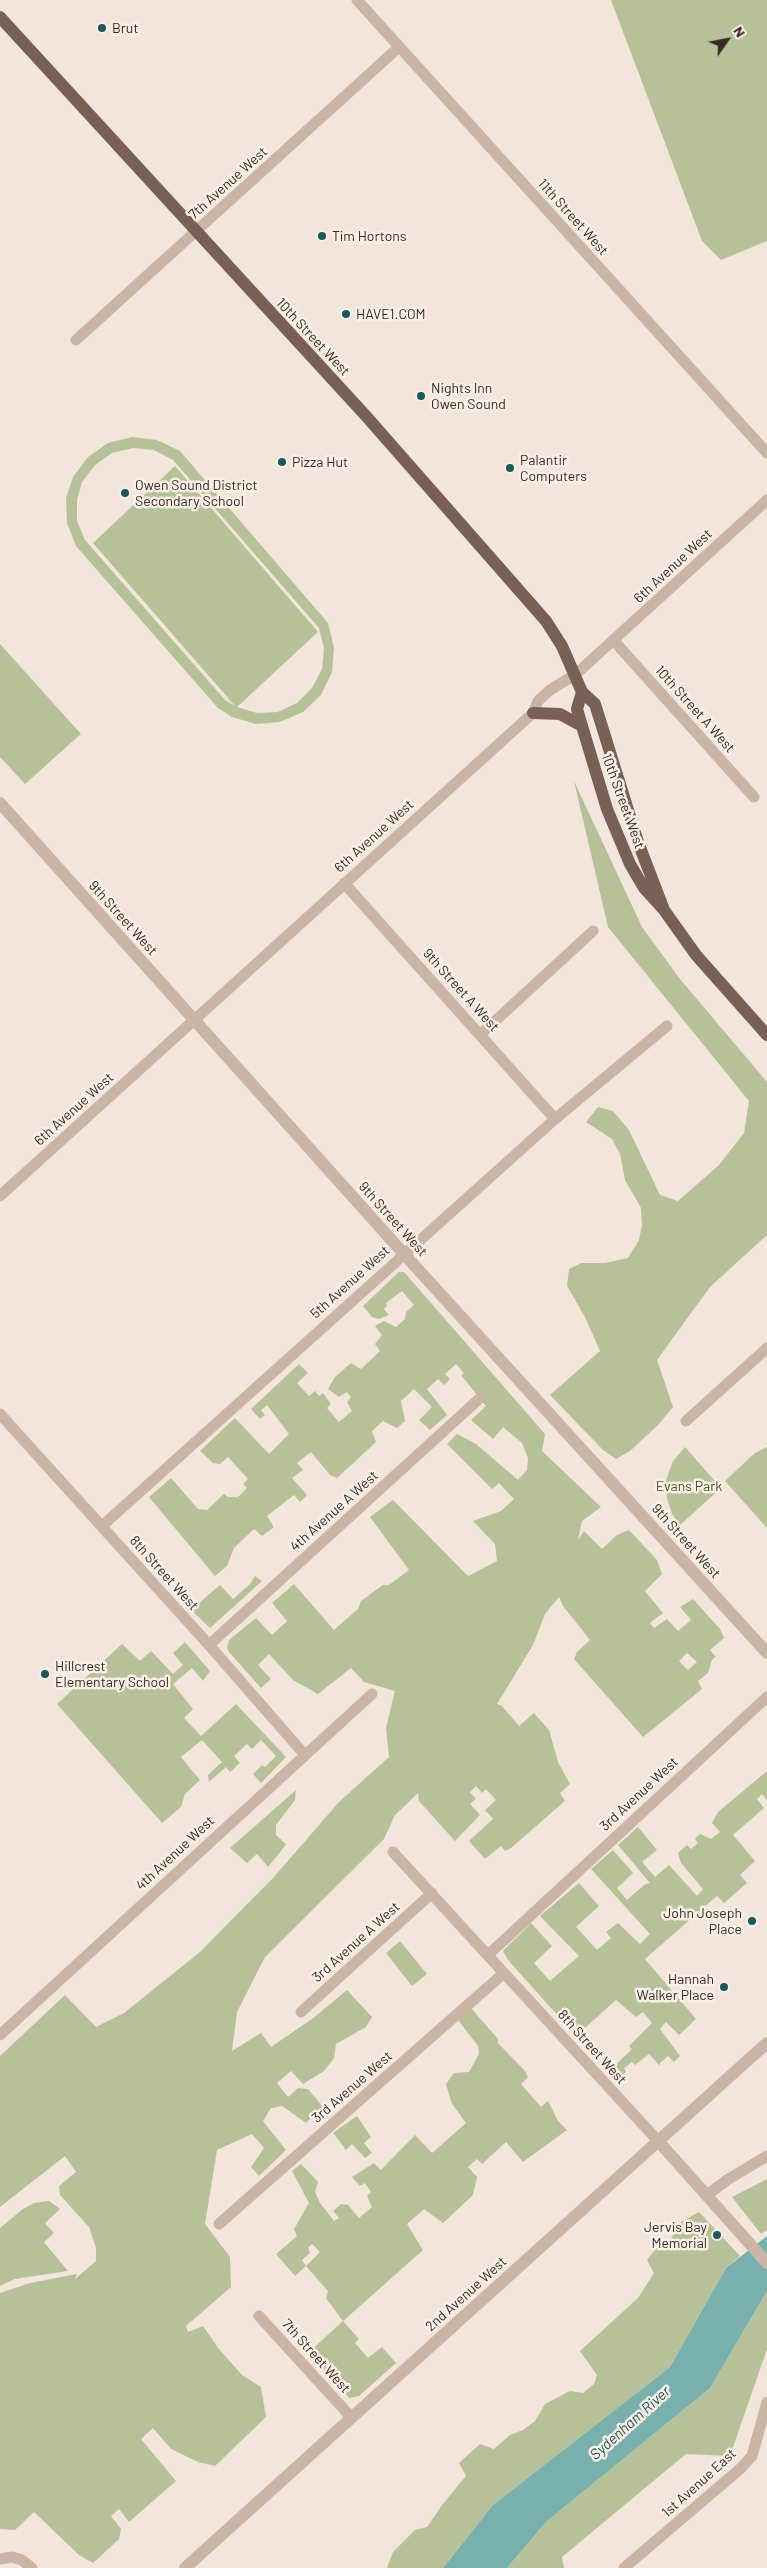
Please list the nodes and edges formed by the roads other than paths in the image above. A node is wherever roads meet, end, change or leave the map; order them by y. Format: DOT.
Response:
graph roads {
  1 [pos="357,0"];
  2 [pos="0,17"];
  3 [pos="399,47"];
  4 [pos="196,232"];
  5 [pos="76,340"];
  6 [pos="767,453"];
  7 [pos="767,500"];
  8 [pos="614,640"];
  9 [pos="576,674"];
  10 [pos="582,692"];
  11 [pos="533,713"];
  12 [pos="582,726"];
  13 [pos="754,797"];
  14 [pos="0,803"];
  15 [pos="344,883"];
  16 [pos="664,910"];
  17 [pos="593,931"];
  18 [pos="194,1021"];
  19 [pos="667,1026"];
  20 [pos="481,1034"];
  21 [pos="767,1035"];
  22 [pos="555,1119"];
  23 [pos="0,1196"];
  24 [pos="404,1254"];
  25 [pos="767,1348"];
  26 [pos="479,1399"];
  27 [pos="0,1414"];
  28 [pos="686,1421"];
  29 [pos="102,1526"];
  30 [pos="209,1645"];
  31 [pos="767,1653"];
  32 [pos="372,1694"];
  33 [pos="767,1697"];
  34 [pos="304,1754"];
  35 [pos="394,1852"];
  36 [pos="432,1893"];
  37 [pos="488,1954"];
  38 [pos="504,1973"];
  39 [pos="301,2012"];
  40 [pos="1,2032"];
  41 [pos="767,2043"];
  42 [pos="659,2142"];
  43 [pos="767,2156"];
  44 [pos="707,2195"];
  45 [pos="219,2224"];
  46 [pos="767,2263"];
  47 [pos="259,2316"];
  48 [pos="767,2402"];
  49 [pos="351,2417"];
  50 [pos="0,2559"];
  51 [pos="32,2568"];
  52 [pos="185,2568"];
  53 [pos="624,2568"];
  1 -- 3 [label="street, 11th Street West"];
  2 -- 4 [label="main road, 10th Street West"];
  3 -- 4 [label="street, 7th Avenue West"];
  3 -- 6 [label="street, 11th Street West"];
  4 -- 5 [label="street, 7th Avenue West"];
  4 -- 9 [label="main road, 10th Street West"];
  7 -- 8 [label="street, 6th Avenue West"];
  8 -- 9 [label="street, 6th Avenue West"];
  8 -- 13 [label="street, 10th Street A West"];
  9 -- 10 [label="main road, 10th Street West"];
  9 -- 11 [label="street, 6th Avenue West"];
  10 -- 12 [label="main road, 10th Street West"];
  10 -- 16 [label="main road, 10th Street West"];
  11 -- 12 [label="main road"];
  11 -- 15 [label="street, 6th Avenue West"];
  12 -- 16 [label="main road, 10th Street West"];
  14 -- 18 [label="street, 9th Street West"];
  15 -- 18 [label="street, 6th Avenue West"];
  15 -- 20 [label="street, 9th Street A West"];
  16 -- 21 [label="main road, 10th Street West"];
  17 -- 20 [label="street"];
  18 -- 23 [label="street, 6th Avenue West"];
  18 -- 24 [label="street, 9th Street West"];
  19 -- 22 [label="street, 5th Avenue West"];
  20 -- 22 [label="street, 9th Street A West"];
  22 -- 24 [label="street, 5th Avenue West"];
  24 -- 29 [label="street, 5th Avenue West"];
  24 -- 31 [label="street, 9th Street West"];
  25 -- 28 [label="street"];
  26 -- 30 [label="street, 4th Avenue A West"];
  27 -- 29 [label="street, 8th Street West"];
  29 -- 30 [label="street, 8th Street West"];
  30 -- 34 [label="street, 8th Street West"];
  32 -- 34 [label="street, 4th Avenue West"];
  33 -- 37 [label="street, 3rd Avenue West"];
  34 -- 40 [label="street, 4th Avenue West"];
  35 -- 36 [label="street, 8th Street West"];
  36 -- 37 [label="street, 8th Street West"];
  36 -- 39 [label="street, 3rd Avenue A West"];
  37 -- 38 [label="street, 8th Street West"];
  38 -- 42 [label="street, 8th Street West"];
  38 -- 45 [label="street, 3rd Avenue West"];
  41 -- 42 [label="street, 2nd Avenue West"];
  42 -- 44 [label="street, 8th Street West"];
  42 -- 49 [label="street, 2nd Avenue West"];
  43 -- 44 [label="street"];
  44 -- 46 [label="street, 8th Street West"];
  47 -- 49 [label="street, 7th Street West"];
  48 -- 53 [label="street, 1st Avenue East"];
  49 -- 52 [label="street, 2nd Avenue West"];
  50 -- 51 [label="street"];
}
